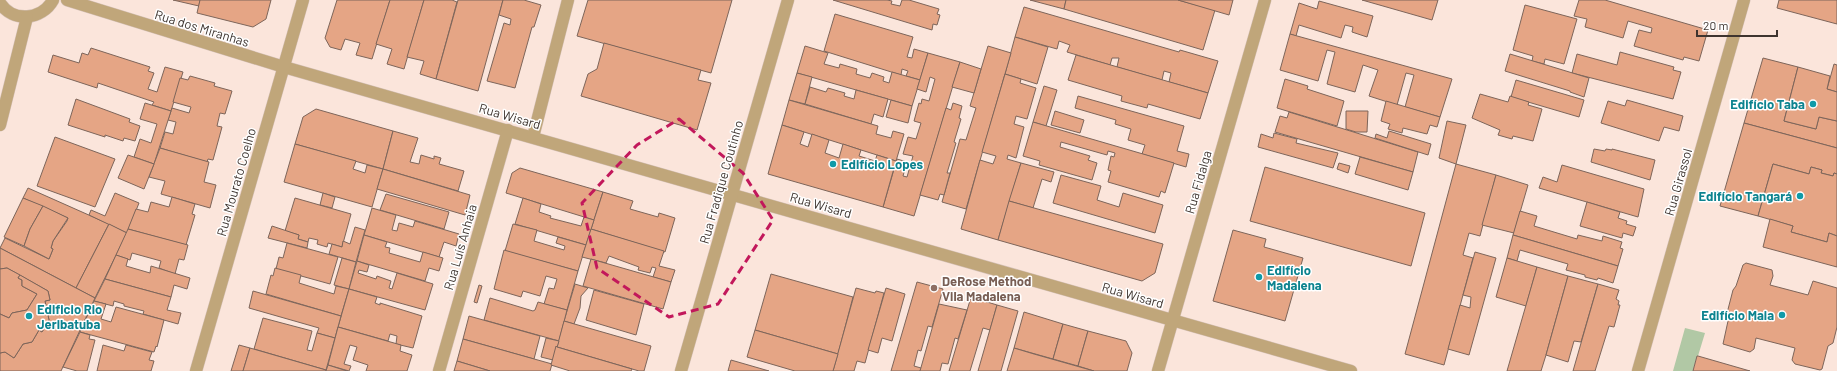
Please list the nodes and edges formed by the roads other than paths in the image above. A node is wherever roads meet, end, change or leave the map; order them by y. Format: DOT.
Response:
graph roads {
  1 [pos="53,0"];
  2 [pos="67,0"];
  3 [pos="303,0"];
  4 [pos="568,0"];
  5 [pos="788,0"];
  6 [pos="1265,0"];
  7 [pos="1744,0"];
  8 [pos="0,3"];
  9 [pos="27,17"];
  10 [pos="284,67"];
  11 [pos="0,125"];
  12 [pos="508,130"];
  13 [pos="533,138"];
  14 [pos="732,194"];
  15 [pos="1172,321"];
  16 [pos="196,371"];
  17 [pos="439,371"];
  18 [pos="681,371"];
  19 [pos="1158,371"];
  20 [pos="1351,371"];
  21 [pos="1638,371"];
  1 -- 9 [label="street"];
  2 -- 10 [label="street, Rua dos Miranhas"];
  3 -- 10 [label="street, Rua Mourato Coelho"];
  4 -- 13 [label="street"];
  5 -- 14 [label="street, Rua Fradique Coutinho"];
  6 -- 15 [label="street, Rua Fidalga"];
  7 -- 21 [label="street, Rua Girassol"];
  8 -- 9 [label="street"];
  9 -- 11 [label="street"];
  10 -- 12 [label="street, Rua Wisard"];
  10 -- 16 [label="street, Rua Mourato Coelho"];
  12 -- 13 [label="street, Rua Wisard"];
  12 -- 17 [label="street, Rua Luís Anhaia"];
  13 -- 14 [label="street, Rua Wisard"];
  14 -- 15 [label="street, Rua Wisard"];
  14 -- 18 [label="street, Rua Fradique Coutinho"];
  15 -- 19 [label="street, Rua Fidalga"];
  15 -- 20 [label="street, Rua Wisard"];
}
